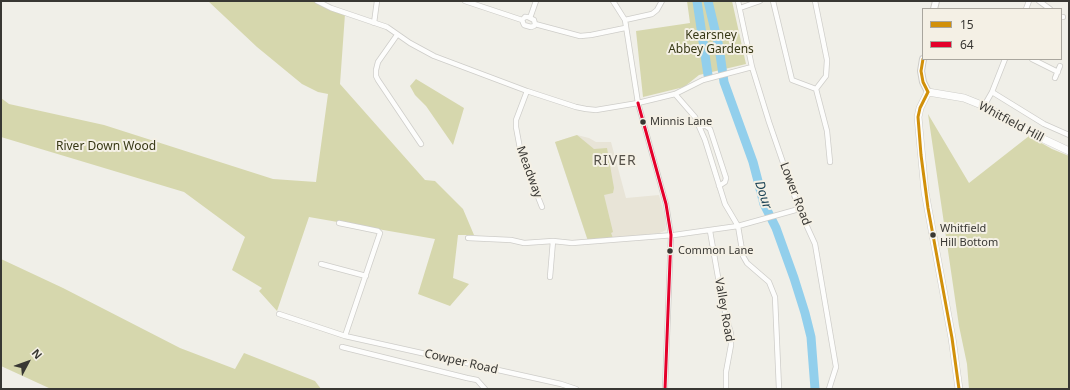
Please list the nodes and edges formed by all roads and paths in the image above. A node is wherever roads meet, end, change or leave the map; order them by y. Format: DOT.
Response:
graph roads {
  1 [pos="317,1"];
  2 [pos="377,1"];
  3 [pos="465,1"];
  4 [pos="536,1"];
  5 [pos="613,1"];
  6 [pos="662,1"];
  7 [pos="738,1"];
  8 [pos="760,1"];
  9 [pos="773,1"];
  10 [pos="815,1"];
  11 [pos="1039,1"];
  12 [pos="740,8"];
  13 [pos="1049,8"];
  14 [pos="530,18"];
  15 [pos="522,20"];
  16 [pos="625,20"];
  17 [pos="374,23"];
  18 [pos="535,24"];
  19 [pos="625,28"];
  20 [pos="397,35"];
  21 [pos="923,60"];
  22 [pos="1005,60"];
  23 [pos="1034,60"];
  24 [pos="1060,66"];
  25 [pos="752,67"];
  26 [pos="1058,72"];
  27 [pos="1055,78"];
  28 [pos="816,89"];
  29 [pos="527,90"];
  30 [pos="928,92"];
  31 [pos="992,92"];
  32 [pos="675,94"];
  33 [pos="638,103"];
  34 [pos="984,106"];
  35 [pos="699,126"];
  36 [pos="1069,136"];
  37 [pos="421,144"];
  38 [pos="1069,151"];
  39 [pos="830,162"];
  40 [pos="719,186"];
  41 [pos="542,207"];
  42 [pos="799,209"];
  43 [pos="339,224"];
  44 [pos="738,226"];
  45 [pos="710,231"];
  46 [pos="671,235"];
  47 [pos="468,238"];
  48 [pos="552,241"];
  49 [pos="320,264"];
  50 [pos="366,276"];
  51 [pos="550,277"];
  52 [pos="279,314"];
  53 [pos="345,336"];
  54 [pos="342,347"];
  55 [pos="485,389"];
  56 [pos="576,389"];
  57 [pos="665,389"];
  58 [pos="726,389"];
  59 [pos="779,389"];
  60 [pos="828,389"];
  61 [pos="959,389"];
  1 -- 17 [label="street"];
  2 -- 17 [label="street"];
  3 -- 15 [label="street"];
  4 -- 14 [label="street"];
  5 -- 16 [label="street"];
  6 -- 16 [label="street"];
  7 -- 12 [label="street, Lower Road"];
  8 -- 12 [label="street"];
  9 -- 28 [label="street"];
  10 -- 28 [label="street"];
  11 -- 13 [label="street"];
  12 -- 25 [label="street, Lower Road"];
  14 -- 15 [label="street"];
  14 -- 18 [label="street"];
  15 -- 18 [label="street"];
  16 -- 19 [label="street"];
  17 -- 20 [label="street"];
  18 -- 19 [label="street"];
  19 -- 33 [label="street"];
  20 -- 29 [label="street"];
  20 -- 37 [label="street"];
  21 -- 30 [label="street"];
  22 -- 31 [label="street"];
  23 -- 26 [label="street"];
  24 -- 26 [label="street"];
  25 -- 32 [label="street"];
  25 -- 42 [label="street, Lower Road"];
  26 -- 27 [label="street"];
  28 -- 39 [label="street"];
  29 -- 33 [label="street"];
  29 -- 41 [label="street, Meadway"];
  30 -- 34 [label="main road, Whitfield Hill"];
  30 -- 61 [label="main road"];
  31 -- 34 [label="street"];
  31 -- 36 [label="street, Whitfield Hill"];
  32 -- 33 [label="street"];
  32 -- 35 [label="street"];
  33 -- 46 [label="street"];
  34 -- 38 [label="main road, Whitfield Hill"];
  35 -- 40 [label="street"];
  35 -- 40 [label="street"];
  40 -- 44 [label="street"];
  42 -- 44 [label="street"];
  42 -- 60 [label="street, Lower Road"];
  43 -- 50 [label="street"];
  44 -- 45 [label="street"];
  44 -- 59 [label="street"];
  45 -- 46 [label="street"];
  45 -- 58 [label="street, Valley Road"];
  46 -- 48 [label="street"];
  46 -- 57 [label="street"];
  47 -- 48 [label="street"];
  48 -- 51 [label="street"];
  49 -- 50 [label="street"];
  50 -- 53 [label="street"];
  52 -- 53 [label="street, Cowper Road"];
  53 -- 56 [label="street, Cowper Road"];
  54 -- 55 [label="street"];
}
